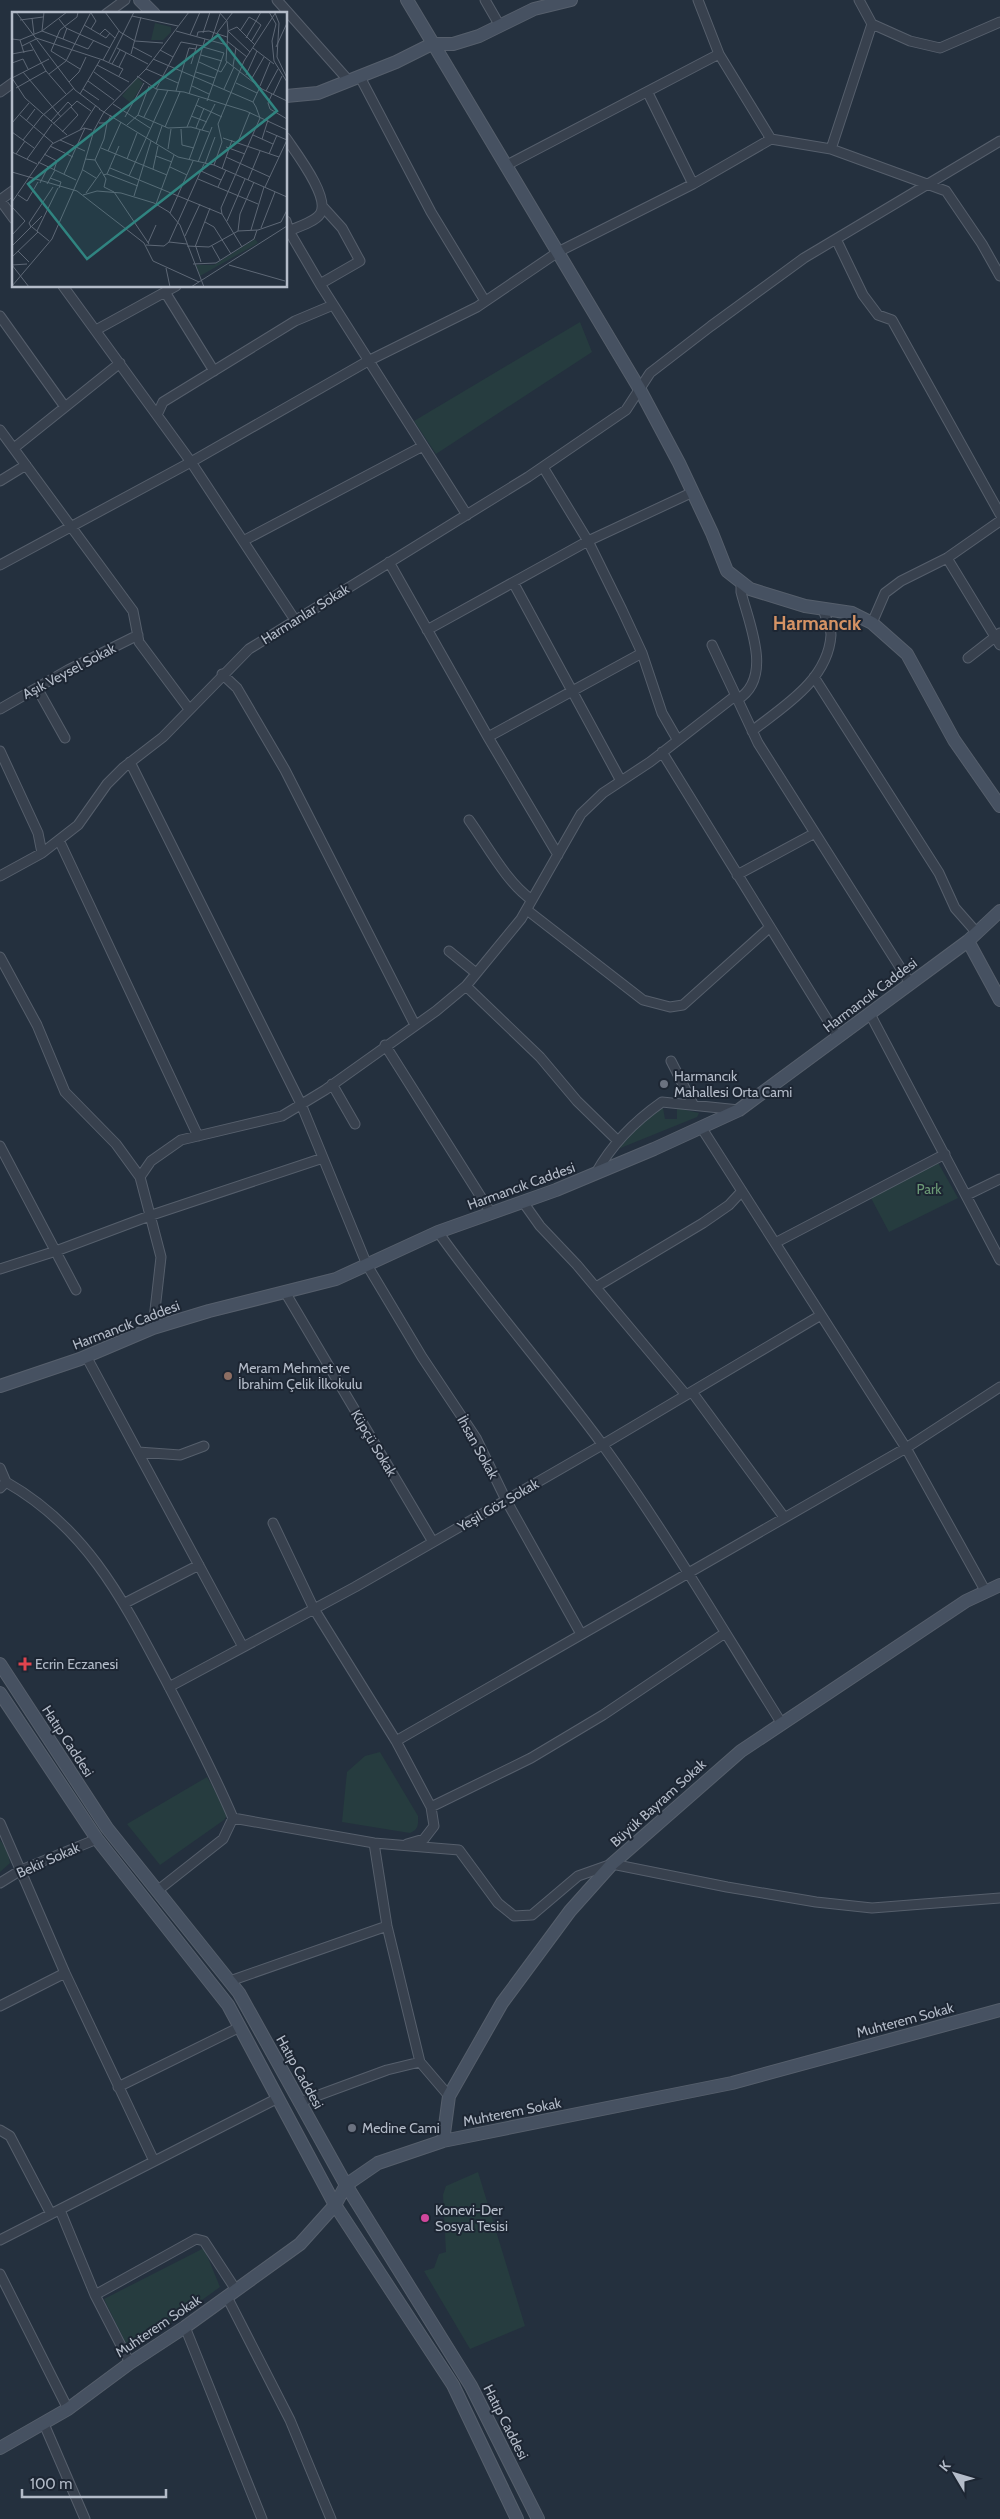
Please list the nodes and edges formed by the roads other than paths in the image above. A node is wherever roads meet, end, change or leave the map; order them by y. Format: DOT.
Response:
graph roads {
  1 [pos="125,0"];
  2 [pos="140,0"];
  3 [pos="277,0"];
  4 [pos="407,0"];
  5 [pos="485,0"];
  6 [pos="571,0"];
  7 [pos="698,0"];
  8 [pos="859,0"];
  9 [pos="109,12"];
  10 [pos="152,12"];
  11 [pos="1000,22"];
  12 [pos="872,24"];
  13 [pos="500,26"];
  14 [pos="432,44"];
  15 [pos="719,54"];
  16 [pos="354,79"];
  17 [pos="12,83"];
  18 [pos="0,92"];
  19 [pos="648,93"];
  20 [pos="288,96"];
  21 [pos="771,139"];
  22 [pos="288,141"];
  23 [pos="1000,141"];
  24 [pos="831,149"];
  25 [pos="507,165"];
  26 [pos="693,184"];
  27 [pos="926,184"];
  28 [pos="12,191"];
  29 [pos="0,200"];
  30 [pos="323,206"];
  31 [pos="12,216"];
  32 [pos="288,232"];
  33 [pos="836,239"];
  34 [pos="558,252"];
  35 [pos="1000,276"];
  36 [pos="320,284"];
  37 [pos="64,288"];
  38 [pos="172,288"];
  39 [pos="165,292"];
  40 [pos="485,301"];
  41 [pos="333,305"];
  42 [pos="0,316"];
  43 [pos="96,330"];
  44 [pos="368,361"];
  45 [pos="120,363"];
  46 [pos="214,370"];
  47 [pos="639,388"];
  48 [pos="66,407"];
  49 [pos="158,415"];
  50 [pos="0,430"];
  51 [pos="423,446"];
  52 [pos="14,448"];
  53 [pos="191,462"];
  54 [pos="26,465"];
  55 [pos="543,466"];
  56 [pos="0,481"];
  57 [pos="693,492"];
  58 [pos="1000,514"];
  59 [pos="467,515"];
  60 [pos="1000,521"];
  61 [pos="72,525"];
  62 [pos="243,541"];
  63 [pos="588,541"];
  64 [pos="947,558"];
  65 [pos="389,562"];
  66 [pos="0,565"];
  67 [pos="741,582"];
  68 [pos="514,584"];
  69 [pos="823,609"];
  70 [pos="295,620"];
  71 [pos="872,623"];
  72 [pos="427,630"];
  73 [pos="138,634"];
  74 [pos="997,635"];
  75 [pos="712,645"];
  76 [pos="1000,645"];
  77 [pos="642,653"];
  78 [pos="968,658"];
  79 [pos="222,674"];
  80 [pos="814,677"];
  81 [pos="37,688"];
  82 [pos="572,693"];
  83 [pos="736,698"];
  84 [pos="188,708"];
  85 [pos="0,709"];
  86 [pos="752,731"];
  87 [pos="488,737"];
  88 [pos="65,738"];
  89 [pos="677,740"];
  90 [pos="0,751"];
  91 [pos="662,752"];
  92 [pos="130,762"];
  93 [pos="621,782"];
  94 [pos="1000,806"];
  95 [pos="469,820"];
  96 [pos="815,833"];
  97 [pos="59,840"];
  98 [pos="42,853"];
  99 [pos="558,855"];
  100 [pos="737,875"];
  101 [pos="0,876"];
  102 [pos="532,900"];
  103 [pos="526,910"];
  104 [pos="1000,911"];
  105 [pos="770,928"];
  106 [pos="972,937"];
  107 [pos="449,951"];
  108 [pos="0,957"];
  109 [pos="476,973"];
  110 [pos="910,983"];
  111 [pos="466,986"];
  112 [pos="1000,1000"];
  113 [pos="870,1014"];
  114 [pos="415,1025"];
  115 [pos="838,1037"];
  116 [pos="385,1045"];
  117 [pos="671,1061"];
  118 [pos="332,1084"];
  119 [pos="301,1104"];
  120 [pos="693,1104"];
  121 [pos="739,1110"];
  122 [pos="356,1124"];
  123 [pos="702,1127"];
  124 [pos="198,1136"];
  125 [pos="618,1141"];
  126 [pos="0,1146"];
  127 [pos="945,1154"];
  128 [pos="2,1158"];
  129 [pos="323,1158"];
  130 [pos="596,1173"];
  131 [pos="140,1177"];
  132 [pos="1000,1179"];
  133 [pos="742,1191"];
  134 [pos="967,1195"];
  135 [pos="523,1202"];
  136 [pos="491,1213"];
  137 [pos="152,1214"];
  138 [pos="438,1232"];
  139 [pos="776,1243"];
  140 [pos="56,1251"];
  141 [pos="1000,1260"];
  142 [pos="367,1265"];
  143 [pos="0,1269"];
  144 [pos="596,1287"];
  145 [pos="76,1290"];
  146 [pos="285,1292"];
  147 [pos="822,1315"];
  148 [pos="152,1328"];
  149 [pos="86,1356"];
  150 [pos="0,1386"];
  151 [pos="1000,1387"];
  152 [pos="689,1394"];
  153 [pos="602,1445"];
  154 [pos="204,1446"];
  155 [pos="906,1448"];
  156 [pos="138,1452"];
  157 [pos="0,1468"];
  158 [pos="3,1485"];
  159 [pos="506,1500"];
  160 [pos="784,1517"];
  161 [pos="273,1523"];
  162 [pos="433,1542"];
  163 [pos="199,1565"];
  164 [pos="687,1572"];
  165 [pos="1000,1585"];
  166 [pos="986,1592"];
  167 [pos="125,1603"];
  168 [pos="314,1609"];
  169 [pos="725,1633"];
  170 [pos="581,1634"];
  171 [pos="243,1648"];
  172 [pos="0,1664"];
  173 [pos="169,1687"];
  174 [pos="0,1693"];
  175 [pos="782,1724"];
  176 [pos="396,1741"];
  177 [pos="431,1807"];
  178 [pos="233,1818"];
  179 [pos="0,1823"];
  180 [pos="97,1839"];
  181 [pos="374,1843"];
  182 [pos="402,1845"];
  183 [pos="612,1864"];
  184 [pos="21,1870"];
  185 [pos="0,1882"];
  186 [pos="157,1891"];
  187 [pos="1000,1898"];
  188 [pos="387,1926"];
  189 [pos="65,1973"];
  190 [pos="230,1981"];
  191 [pos="0,2006"];
  192 [pos="1000,2010"];
  193 [pos="240,2028"];
  194 [pos="420,2062"];
  195 [pos="118,2087"];
  196 [pos="449,2096"];
  197 [pos="278,2098"];
  198 [pos="300,2102"];
  199 [pos="0,2130"];
  200 [pos="443,2142"];
  201 [pos="154,2161"];
  202 [pos="346,2186"];
  203 [pos="335,2205"];
  204 [pos="55,2212"];
  205 [pos="0,2240"];
  206 [pos="0,2274"];
  207 [pos="231,2294"];
  208 [pos="95,2295"];
  209 [pos="185,2327"];
  210 [pos="130,2363"];
  211 [pos="68,2409"];
  212 [pos="44,2424"];
  213 [pos="0,2448"];
  214 [pos="85,2519"];
  215 [pos="262,2519"];
  216 [pos="331,2519"];
  217 [pos="517,2519"];
  218 [pos="538,2519"];
  1 -- 9 [label="street"];
  2 -- 10 [label="street"];
  3 -- 16 [label="street"];
  4 -- 14 [label="street"];
  5 -- 13 [label="street"];
  6 -- 13 [label="street"];
  7 -- 15 [label="street"];
  8 -- 12 [label="street"];
  11 -- 12 [label="street"];
  12 -- 24 [label="street"];
  13 -- 14 [label="street"];
  14 -- 16 [label="street"];
  14 -- 25 [label="street"];
  15 -- 19 [label="street"];
  15 -- 21 [label="street"];
  16 -- 20 [label="street"];
  16 -- 40 [label="street"];
  17 -- 18 [label="street"];
  19 -- 25 [label="street"];
  19 -- 26 [label="street"];
  21 -- 24 [label="street"];
  21 -- 26 [label="street"];
  22 -- 30 [label="street"];
  23 -- 27 [label="street, Harmanlar Sokak"];
  24 -- 27 [label="street"];
  25 -- 34 [label="street"];
  26 -- 34 [label="street"];
  27 -- 33 [label="street, Harmanlar Sokak"];
  27 -- 35 [label="street"];
  28 -- 29 [label="street"];
  29 -- 31 [label="street"];
  30 -- 32 [label="street"];
  30 -- 36 [label="street"];
  32 -- 36 [label="street"];
  33 -- 47 [label="street, Harmanlar Sokak"];
  33 -- 58 [label="street"];
  34 -- 40 [label="street"];
  34 -- 47 [label="street"];
  36 -- 41 [label="street"];
  37 -- 43 [label="street"];
  38 -- 39 [label="street"];
  39 -- 43 [label="street"];
  39 -- 46 [label="street"];
  40 -- 44 [label="street"];
  41 -- 44 [label="street"];
  41 -- 46 [label="street"];
  42 -- 48 [label="street"];
  43 -- 45 [label="street"];
  44 -- 51 [label="street"];
  44 -- 53 [label="street"];
  45 -- 48 [label="street"];
  45 -- 49 [label="street"];
  46 -- 49 [label="street"];
  47 -- 55 [label="street, Harmanlar Sokak"];
  47 -- 57 [label="street"];
  48 -- 52 [label="street"];
  49 -- 53 [label="street"];
  50 -- 52 [label="street"];
  51 -- 59 [label="street"];
  51 -- 62 [label="street"];
  52 -- 54 [label="street"];
  53 -- 61 [label="street"];
  53 -- 62 [label="street"];
  54 -- 56 [label="street"];
  54 -- 61 [label="street"];
  55 -- 59 [label="street, Harmanlar Sokak"];
  55 -- 63 [label="street"];
  57 -- 63 [label="street"];
  57 -- 67 [label="street"];
  59 -- 65 [label="street, Harmanlar Sokak"];
  60 -- 64 [label="street"];
  61 -- 66 [label="street"];
  61 -- 73 [label="street"];
  62 -- 70 [label="street"];
  63 -- 68 [label="street"];
  63 -- 77 [label="street"];
  64 -- 71 [label="street"];
  64 -- 74 [label="street"];
  65 -- 70 [label="street, Harmanlar Sokak"];
  65 -- 72 [label="street"];
  67 -- 69 [label="street"];
  67 -- 83 [label="street"];
  68 -- 72 [label="street"];
  68 -- 82 [label="street"];
  69 -- 71 [label="street"];
  69 -- 80 [label="street"];
  70 -- 79 [label="street, Harmanlar Sokak"];
  71 -- 94 [label="street"];
  72 -- 87 [label="street"];
  73 -- 81 [label="street, Aşık Veysel Sokak"];
  73 -- 84 [label="street"];
  74 -- 76 [label="street"];
  74 -- 78 [label="street"];
  75 -- 83 [label="street"];
  77 -- 82 [label="street"];
  77 -- 89 [label="street"];
  79 -- 84 [label="street, Harmanlar Sokak"];
  79 -- 114 [label="street"];
  80 -- 86 [label="street"];
  80 -- 106 [label="street"];
  81 -- 85 [label="street, Aşık Veysel Sokak"];
  81 -- 88 [label="street"];
  82 -- 87 [label="street"];
  82 -- 93 [label="street"];
  83 -- 86 [label="street"];
  83 -- 89 [label="street"];
  84 -- 92 [label="street, Harmanlar Sokak"];
  86 -- 96 [label="street"];
  87 -- 99 [label="street"];
  89 -- 91 [label="street"];
  90 -- 98 [label="street"];
  91 -- 93 [label="street"];
  91 -- 100 [label="street"];
  92 -- 97 [label="street, Harmanlar Sokak"];
  92 -- 119 [label="street, İhsan Sokak"];
  93 -- 99 [label="street"];
  95 -- 102 [label="street"];
  96 -- 100 [label="street"];
  96 -- 110 [label="street"];
  97 -- 98 [label="street, Harmanlar Sokak"];
  97 -- 124 [label="street"];
  98 -- 101 [label="street, Harmanlar Sokak"];
  99 -- 102 [label="street"];
  100 -- 105 [label="street"];
  102 -- 103 [label="street"];
  103 -- 105 [label="street"];
  103 -- 109 [label="street"];
  104 -- 106 [label="street, Harmancık Caddesi"];
  105 -- 115 [label="street"];
  106 -- 110 [label="street, Harmancık Caddesi"];
  106 -- 112 [label="street"];
  107 -- 109 [label="street"];
  108 -- 131 [label="street"];
  109 -- 111 [label="street"];
  110 -- 113 [label="street, Harmancık Caddesi"];
  111 -- 114 [label="street"];
  111 -- 125 [label="street"];
  113 -- 115 [label="street, Harmancık Caddesi"];
  113 -- 127 [label="street"];
  114 -- 116 [label="street"];
  115 -- 121 [label="street, Harmancık Caddesi"];
  116 -- 118 [label="street"];
  116 -- 136 [label="street"];
  117 -- 120 [label="street"];
  118 -- 119 [label="street"];
  118 -- 122 [label="street"];
  119 -- 124 [label="street"];
  119 -- 129 [label="street, İhsan Sokak"];
  120 -- 121 [label="street"];
  120 -- 125 [label="street"];
  121 -- 123 [label="street, Harmancık Caddesi"];
  123 -- 130 [label="street, Harmancık Caddesi"];
  123 -- 133 [label="street"];
  124 -- 131 [label="street"];
  125 -- 130 [label="street"];
  126 -- 128 [label="street"];
  127 -- 134 [label="street"];
  127 -- 139 [label="street"];
  128 -- 140 [label="street"];
  129 -- 137 [label="street"];
  129 -- 142 [label="street, İhsan Sokak"];
  130 -- 135 [label="street, Harmancık Caddesi"];
  131 -- 137 [label="street"];
  132 -- 134 [label="street"];
  133 -- 139 [label="street"];
  133 -- 144 [label="street"];
  134 -- 141 [label="street"];
  135 -- 136 [label="street, Harmancık Caddesi"];
  135 -- 144 [label="street"];
  136 -- 138 [label="street, Harmancık Caddesi"];
  137 -- 140 [label="street"];
  137 -- 148 [label="street"];
  138 -- 142 [label="street, Harmancık Caddesi"];
  138 -- 153 [label="street"];
  139 -- 147 [label="street"];
  140 -- 143 [label="street"];
  140 -- 145 [label="street"];
  142 -- 146 [label="street, Harmancık Caddesi"];
  142 -- 159 [label="street, İhsan Sokak"];
  144 -- 152 [label="street"];
  146 -- 148 [label="street, Harmancık Caddesi"];
  146 -- 162 [label="street, Küpçü Sokak"];
  147 -- 152 [label="street, Yeşil Göz Sokak"];
  147 -- 155 [label="street"];
  148 -- 149 [label="street, Harmancık Caddesi"];
  149 -- 150 [label="street, Harmancık Caddesi"];
  149 -- 156 [label="street"];
  151 -- 155 [label="street"];
  152 -- 153 [label="street, Yeşil Göz Sokak"];
  152 -- 160 [label="street"];
  153 -- 159 [label="street, Yeşil Göz Sokak"];
  153 -- 164 [label="street"];
  154 -- 156 [label="street"];
  155 -- 160 [label="street"];
  155 -- 166 [label="street"];
  156 -- 163 [label="street"];
  157 -- 158 [label="street"];
  158 -- 167 [label="street"];
  159 -- 162 [label="street, Yeşil Göz Sokak"];
  159 -- 170 [label="street, İhsan Sokak"];
  160 -- 164 [label="street"];
  161 -- 168 [label="street"];
  162 -- 168 [label="street, Yeşil Göz Sokak"];
  163 -- 167 [label="street"];
  163 -- 171 [label="street"];
  164 -- 169 [label="street"];
  164 -- 170 [label="street"];
  165 -- 166 [label="street, Büyük Bayram Sokak"];
  166 -- 175 [label="street, Büyük Bayram Sokak"];
  167 -- 173 [label="street"];
  168 -- 171 [label="street, Yeşil Göz Sokak"];
  168 -- 176 [label="street"];
  169 -- 175 [label="street"];
  169 -- 177 [label="street"];
  170 -- 176 [label="street"];
  171 -- 173 [label="street, Yeşil Göz Sokak"];
  172 -- 186 [label="street, Hatıp Caddesi"];
  173 -- 178 [label="street"];
  174 -- 180 [label="street"];
  175 -- 183 [label="street, Büyük Bayram Sokak"];
  176 -- 177 [label="street"];
  177 -- 182 [label="street"];
  178 -- 181 [label="street"];
  178 -- 186 [label="street"];
  179 -- 184 [label="street"];
  180 -- 184 [label="street, Bekir Sokak"];
  180 -- 193 [label="street"];
  181 -- 182 [label="street"];
  181 -- 188 [label="street"];
  182 -- 183 [label="street"];
  183 -- 187 [label="street"];
  183 -- 196 [label="street, Büyük Bayram Sokak"];
  184 -- 185 [label="street, Bekir Sokak"];
  184 -- 189 [label="street"];
  186 -- 190 [label="street, Hatıp Caddesi"];
  188 -- 190 [label="street"];
  188 -- 194 [label="street"];
  189 -- 191 [label="street"];
  189 -- 195 [label="street"];
  190 -- 198 [label="street, Hatıp Caddesi"];
  192 -- 200 [label="street, Muhterem Sokak"];
  193 -- 195 [label="street"];
  193 -- 197 [label="street"];
  194 -- 196 [label="street"];
  194 -- 198 [label="street"];
  195 -- 201 [label="street"];
  196 -- 200 [label="street, Büyük Bayram Sokak"];
  197 -- 201 [label="street"];
  197 -- 203 [label="street"];
  198 -- 202 [label="street, Hatıp Caddesi"];
  199 -- 204 [label="street"];
  200 -- 202 [label="street, Muhterem Sokak"];
  201 -- 204 [label="street"];
  202 -- 203 [label="street, Muhterem Sokak"];
  202 -- 218 [label="street, Hatıp Caddesi"];
  203 -- 207 [label="street, Muhterem Sokak"];
  203 -- 217 [label="street"];
  204 -- 205 [label="street"];
  204 -- 208 [label="street"];
  206 -- 211 [label="street"];
  207 -- 208 [label="street"];
  207 -- 209 [label="street, Muhterem Sokak"];
  207 -- 216 [label="street"];
  208 -- 210 [label="street"];
  209 -- 210 [label="street, Muhterem Sokak"];
  209 -- 215 [label="street"];
  210 -- 211 [label="street, Muhterem Sokak"];
  211 -- 212 [label="street, Muhterem Sokak"];
  212 -- 213 [label="street, Muhterem Sokak"];
  212 -- 214 [label="street"];
}
